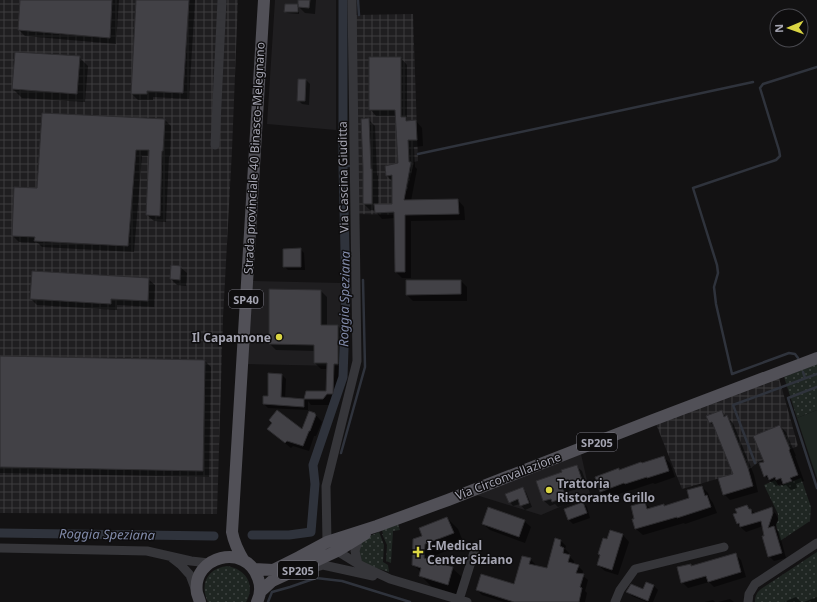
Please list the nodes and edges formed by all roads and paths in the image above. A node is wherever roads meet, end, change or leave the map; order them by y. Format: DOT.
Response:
graph roads {
  1 [pos="222,0"];
  2 [pos="264,0"];
  3 [pos="352,0"];
  4 [pos="216,145"];
  5 [pos="817,358"];
  6 [pos="378,526"];
  7 [pos="232,532"];
  8 [pos="359,538"];
  9 [pos="327,542"];
  10 [pos="817,543"];
  11 [pos="476,546"];
  12 [pos="0,548"];
  13 [pos="724,548"];
  14 [pos="337,551"];
  15 [pos="171,557"];
  16 [pos="214,561"];
  17 [pos="244,561"];
  18 [pos="358,564"];
  19 [pos="254,569"];
  20 [pos="277,574"];
  21 [pos="390,579"];
  22 [pos="259,597"];
  23 [pos="199,598"];
  24 [pos="463,601"];
  25 [pos="615,602"];
  26 [pos="748,602"];
  1 -- 4 [label="street"];
  2 -- 7 [label="main road, Strada provinciale 40 Binasco-Melegnano / SP40"];
  3 -- 9 [label="street, Via Cascina Giuditta"];
  5 -- 6 [label="main road, Via Circonvallazione / SP205"];
  6 -- 8 [label="main road, SP205"];
  6 -- 9 [label="main road, SP205"];
  7 -- 16 [label="main road, Strada provinciale 40 Binasco-Melegnano / SP40"];
  7 -- 17 [label="main road, Strada provinciale 40 Binasco-Melegnano / SP40"];
  8 -- 14 [label="main road, SP205"];
  8 -- 18 [label="street"];
  9 -- 20 [label="main road, SP205"];
  10 -- 26 [label="street"];
  11 -- 24 [label="street"];
  12 -- 15 [label="street"];
  13 -- 25 [label="street"];
  14 -- 18 [label="street"];
  14 -- 20 [label="main road, SP205"];
  15 -- 16 [label="street"];
  15 -- 23 [label="street"];
  16 -- 17 [label="main road, Strada provinciale 40 Binasco-Melegnano / SP40"];
  16 -- 23 [label="main road, Strada provinciale 40 Binasco-Melegnano / SP40"];
  17 -- 19 [label="main road, Strada provinciale 40 Binasco-Melegnano / SP40"];
  18 -- 21 [label="street"];
  19 -- 20 [label="main road, SP205"];
  19 -- 22 [label="main road"];
  20 -- 21 [label="street"];
  20 -- 22 [label="main road, SP205"];
  21 -- 24 [label="street"];
}
